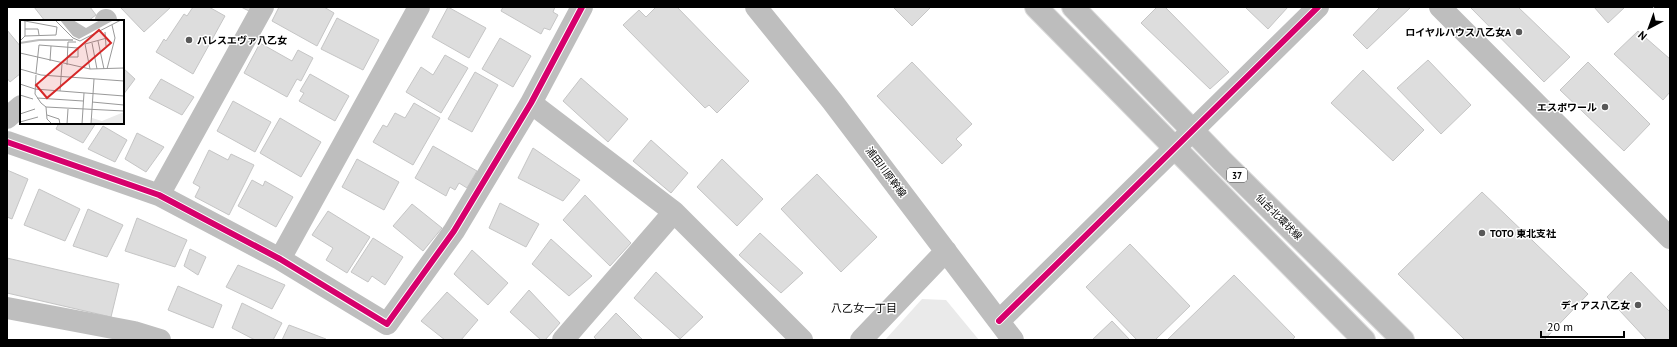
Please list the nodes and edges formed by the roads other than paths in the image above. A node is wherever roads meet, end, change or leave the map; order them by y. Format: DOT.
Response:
graph roads {
  1 [pos="263,7"];
  2 [pos="418,7"];
  3 [pos="582,7"];
  4 [pos="756,7"];
  5 [pos="1036,7"];
  6 [pos="1073,7"];
  7 [pos="1318,7"];
  8 [pos="1440,7"];
  9 [pos="531,103"];
  10 [pos="20,107"];
  11 [pos="7,118"];
  12 [pos="1193,130"];
  13 [pos="7,142"];
  14 [pos="1174,148"];
  15 [pos="159,195"];
  16 [pos="674,212"];
  17 [pos="1670,238"];
  18 [pos="946,251"];
  19 [pos="280,259"];
  20 [pos="7,308"];
  21 [pos="999,321"];
  22 [pos="160,340"];
  23 [pos="564,340"];
  24 [pos="802,340"];
  25 [pos="861,340"];
  26 [pos="1013,340"];
  27 [pos="1364,340"];
  28 [pos="1403,340"];
  1 -- 15 [label="street"];
  2 -- 19 [label="street"];
  3 -- 9 [label="street"];
  4 -- 18 [label="street, 浦田川原幹線"];
  5 -- 14 [label="main road, 37"];
  6 -- 12 [label="main road, 仙台北環状線 / 37"];
  7 -- 12 [label="street"];
  8 -- 17 [label="street"];
  9 -- 16 [label="street"];
  9 -- 19 [label="street"];
  10 -- 11 [label="street"];
  12 -- 14 [label="street"];
  12 -- 28 [label="main road, 仙台北環状線 / 37"];
  13 -- 15 [label="street"];
  14 -- 21 [label="street"];
  14 -- 27 [label="main road, 37"];
  15 -- 19 [label="street"];
  16 -- 23 [label="street"];
  16 -- 24 [label="street"];
  18 -- 21 [label="street, 浦田川原幹線"];
  18 -- 25 [label="street"];
  20 -- 22 [label="street"];
  21 -- 26 [label="street, 浦田川原幹線"];
}
